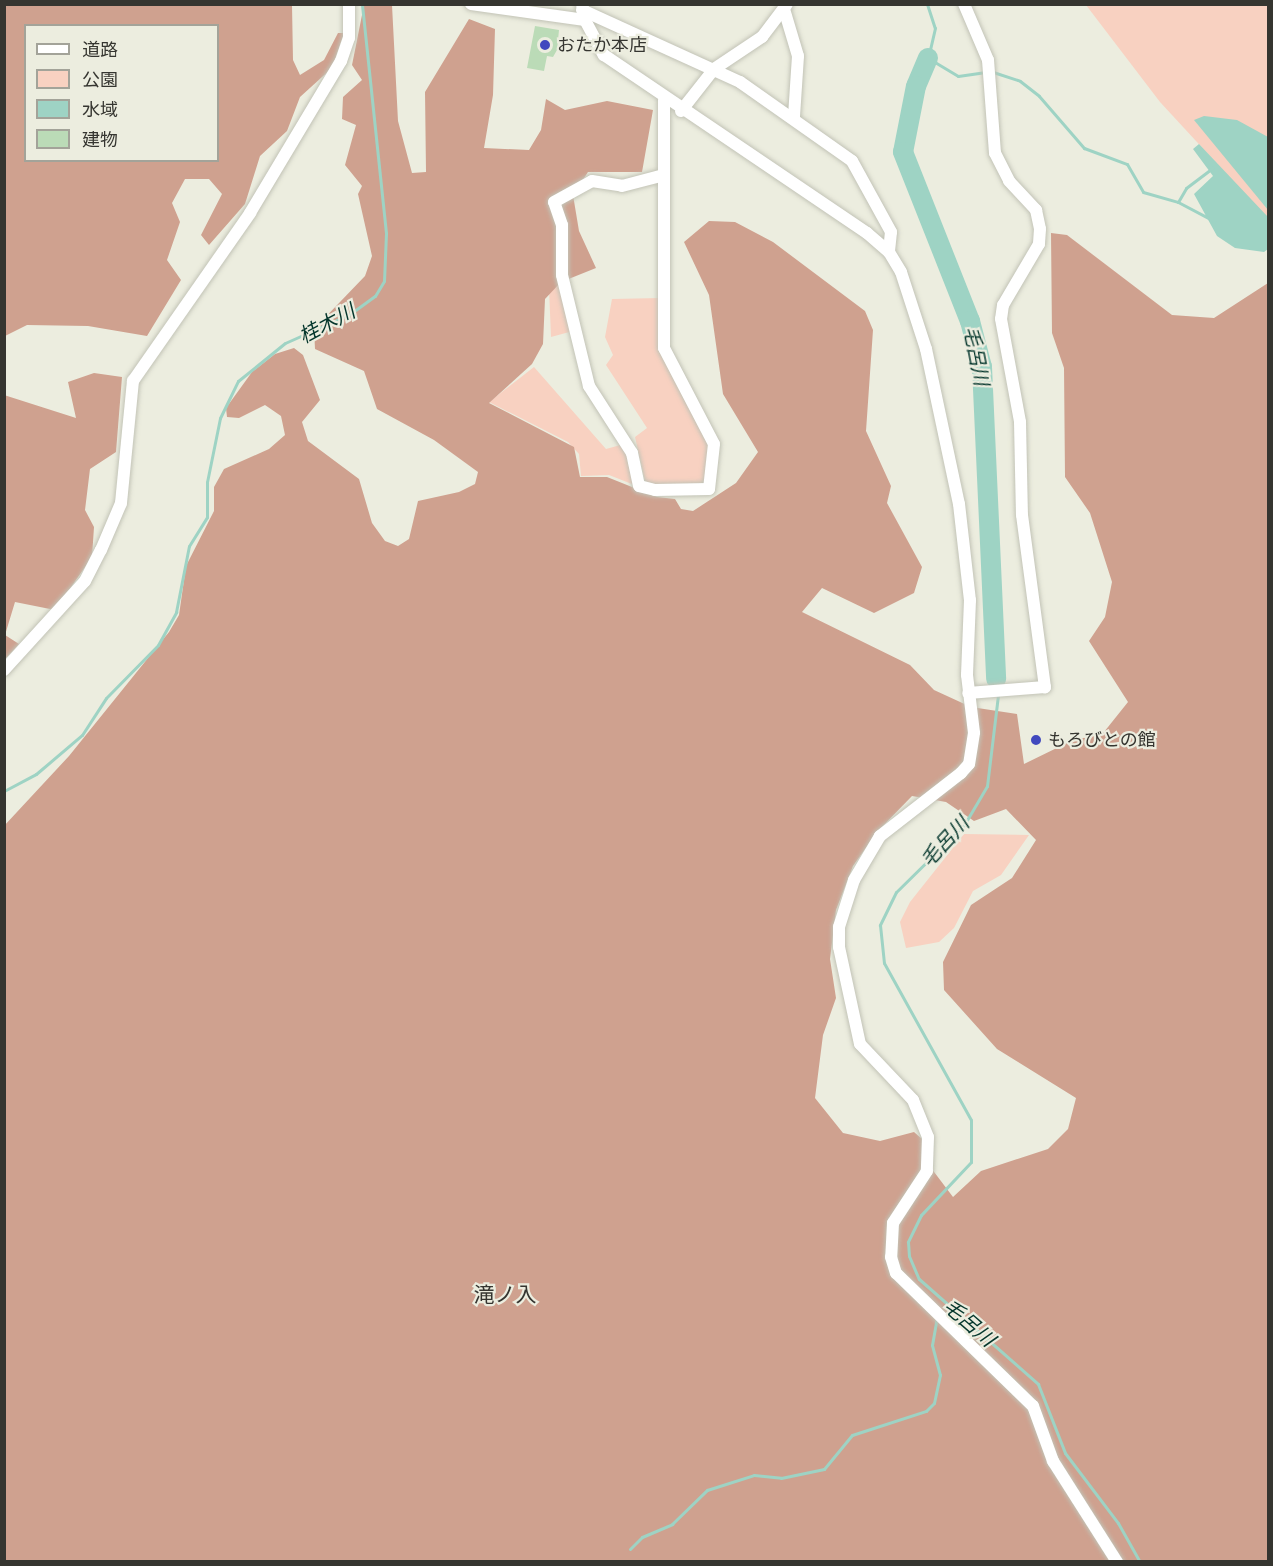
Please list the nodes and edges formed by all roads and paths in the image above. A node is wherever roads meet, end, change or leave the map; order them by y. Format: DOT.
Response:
graph roads {
  1 [pos="349,4"];
  2 [pos="471,4"];
  3 [pos="964,4"];
  4 [pos="786,7"];
  5 [pos="583,12"];
  6 [pos="714,69"];
  7 [pos="664,100"];
  8 [pos="681,111"];
  9 [pos="794,117"];
  10 [pos="664,175"];
  11 [pos="889,252"];
  12 [pos="4,670"];
  13 [pos="971,693"];
  14 [pos="1117,1562"];
  1 -- 12 [label="street"];
  2 -- 5 [label="street"];
  3 -- 13 [label="street"];
  4 -- 6 [label="street"];
  4 -- 9 [label="street"];
  5 -- 6 [label="street"];
  5 -- 7 [label="street"];
  6 -- 8 [label="street"];
  6 -- 9 [label="street"];
  7 -- 8 [label="street"];
  7 -- 10 [label="street"];
  8 -- 11 [label="street"];
  9 -- 11 [label="street"];
  10 -- 10 [label="street"];
  11 -- 13 [label="street"];
  13 -- 14 [label="street"];
}
